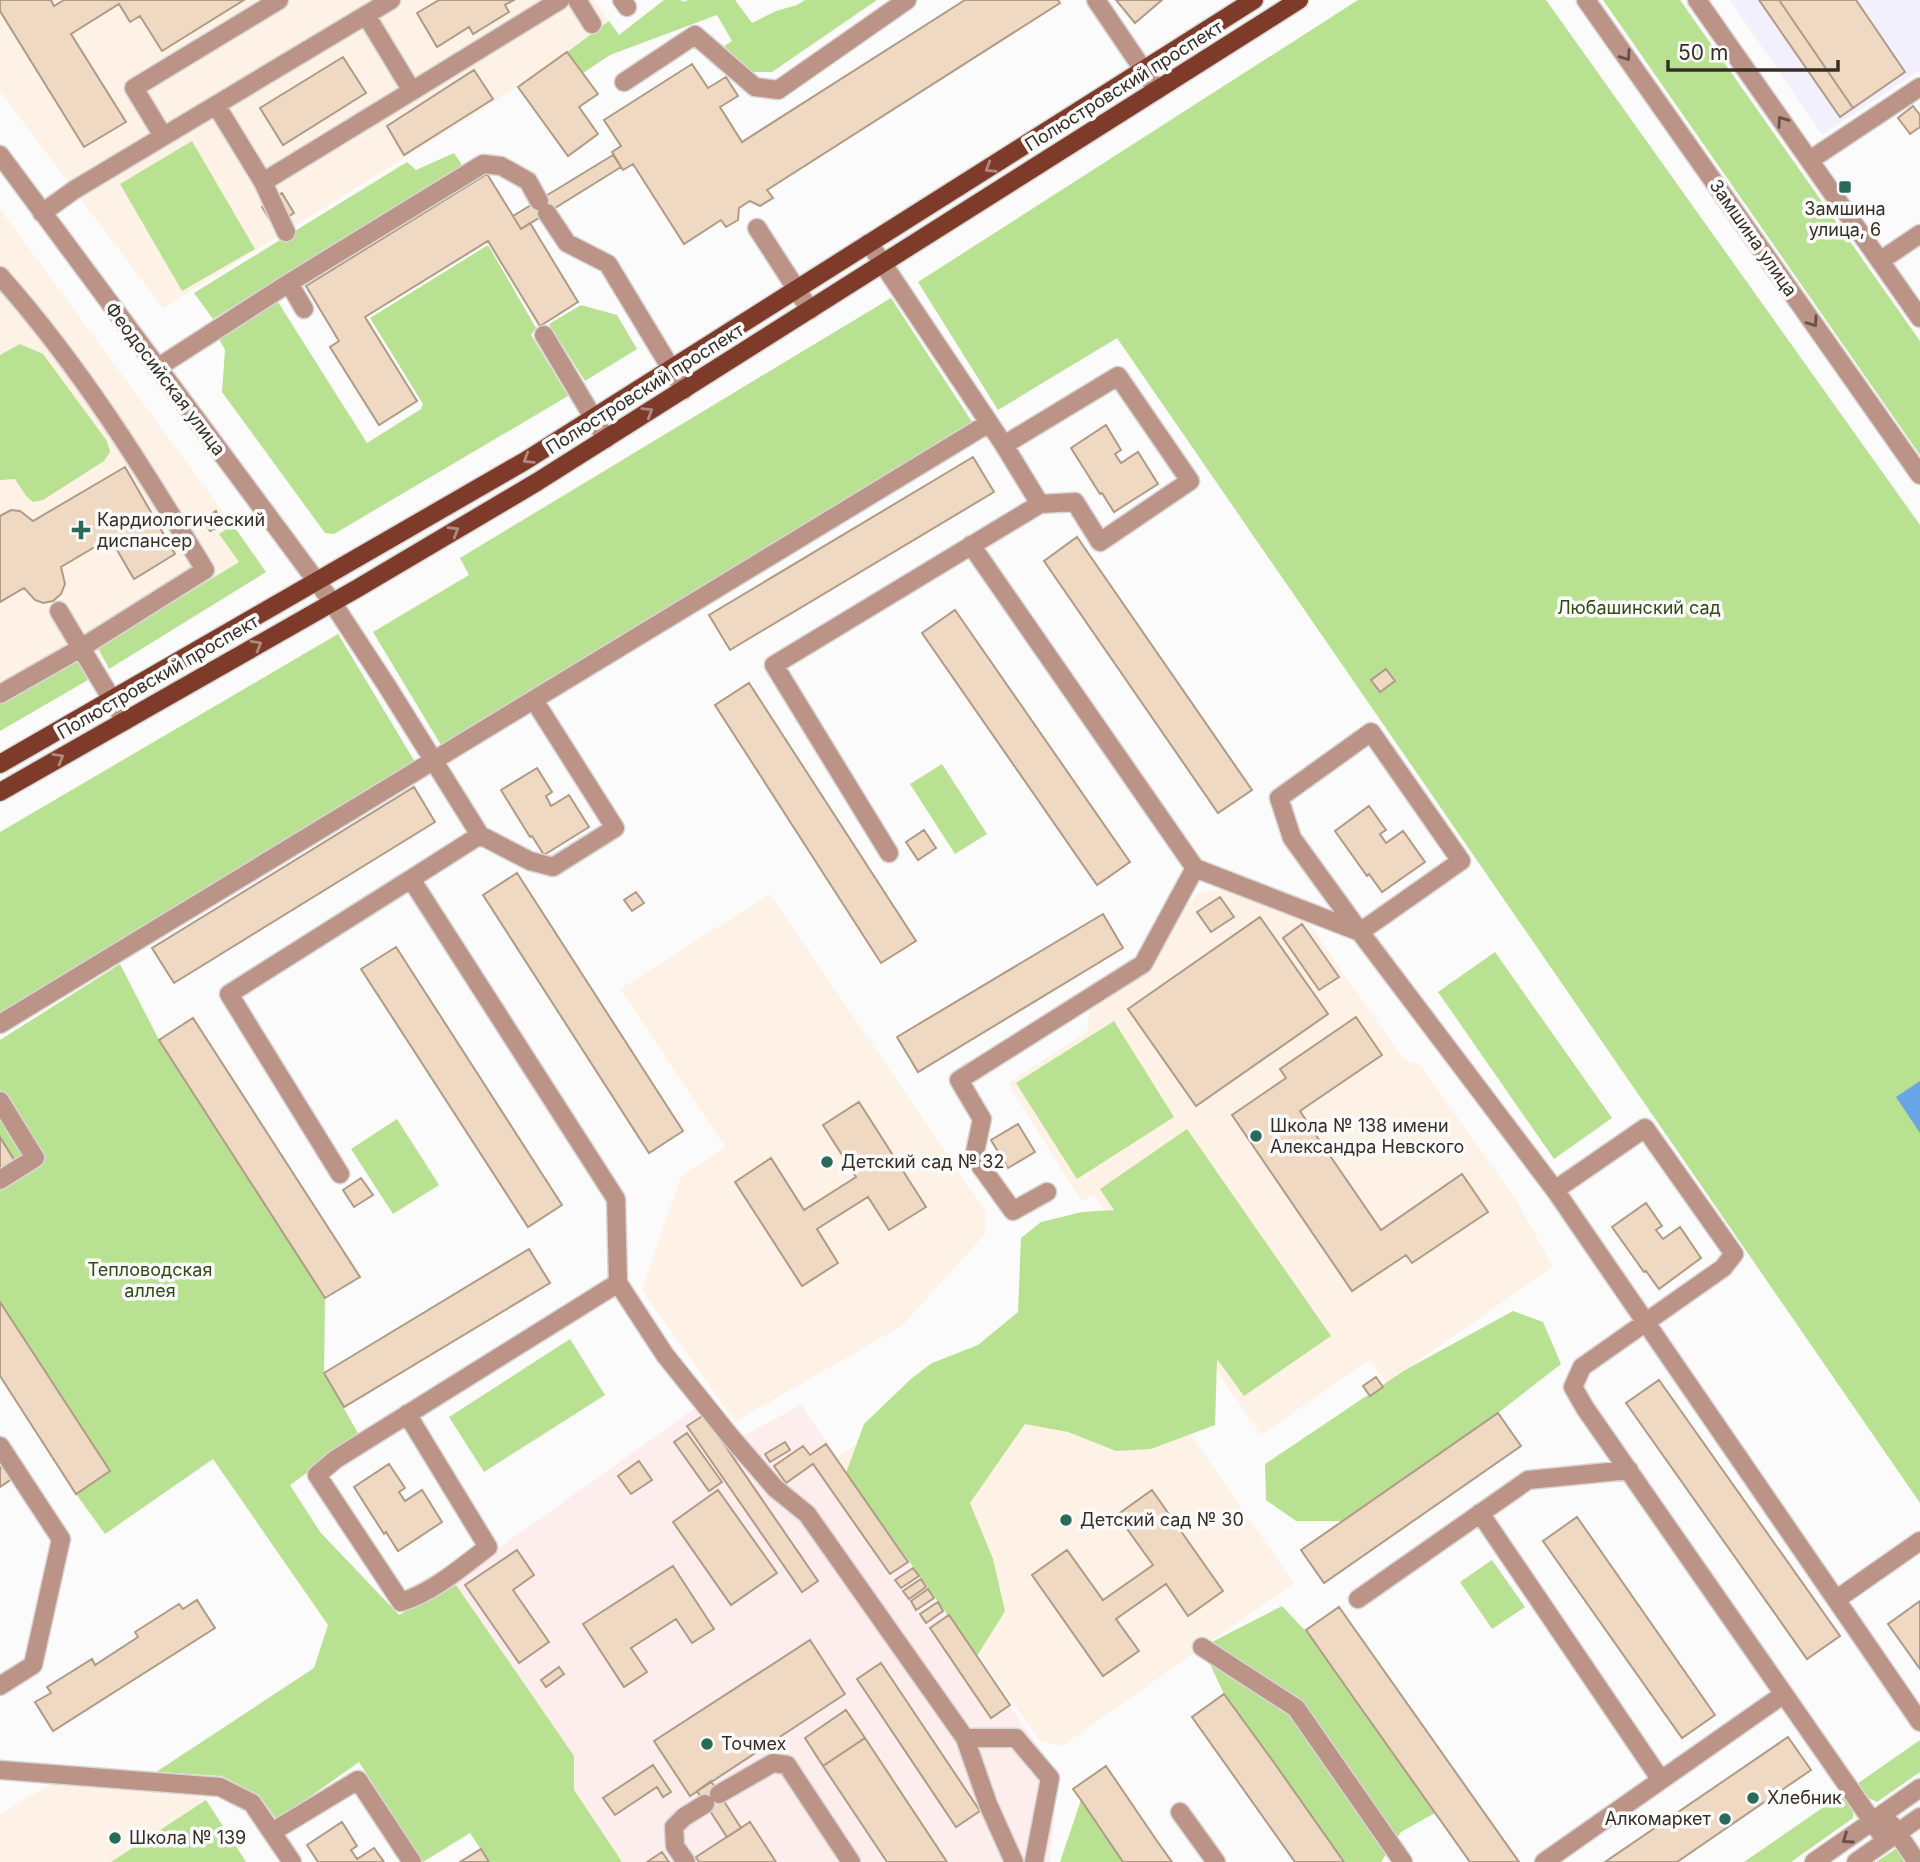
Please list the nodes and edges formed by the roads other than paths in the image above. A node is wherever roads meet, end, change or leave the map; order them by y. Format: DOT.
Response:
graph roads {
  1 [pos="279,0"];
  2 [pos="391,0"];
  3 [pos="560,0"];
  4 [pos="577,0"];
  5 [pos="907,0"];
  6 [pos="1096,0"];
  7 [pos="1254,0"];
  8 [pos="1299,0"];
  9 [pos="1587,0"];
  10 [pos="1697,0"];
  11 [pos="366,15"];
  12 [pos="592,24"];
  13 [pos="1144,70"];
  14 [pos="624,82"];
  15 [pos="1920,86"];
  16 [pos="1157,90"];
  17 [pos="412,91"];
  18 [pos="216,104"];
  19 [pos="163,136"];
  20 [pos="0,155"];
  21 [pos="1810,160"];
  22 [pos="263,182"];
  23 [pos="42,213"];
  24 [pos="757,228"];
  25 [pos="286,232"];
  26 [pos="1920,234"];
  27 [pos="869,243"];
  28 [pos="1880,261"];
  29 [pos="882,264"];
  30 [pos="0,276"];
  31 [pos="289,283"];
  32 [pos="796,289"];
  33 [pos="304,309"];
  34 [pos="810,310"];
  35 [pos="1920,318"];
  36 [pos="544,335"];
  37 [pos="157,368"];
  38 [pos="671,369"];
  39 [pos="684,390"];
  40 [pos="594,418"];
  41 [pos="989,423"];
  42 [pos="606,439"];
  43 [pos="1004,445"];
  44 [pos="1920,475"];
  45 [pos="1040,504"];
  46 [pos="971,545"];
  47 [pos="316,582"];
  48 [pos="332,602"];
  49 [pos="59,611"];
  50 [pos="82,648"];
  51 [pos="0,694"];
  52 [pos="111,700"];
  53 [pos="534,700"];
  54 [pos="125,721"];
  55 [pos="433,761"];
  56 [pos="0,764"];
  57 [pos="0,792"];
  58 [pos="480,835"];
  59 [pos="889,853"];
  60 [pos="1195,868"];
  61 [pos="411,879"];
  62 [pos="1360,932"];
  63 [pos="0,1024"];
  64 [pos="0,1101"];
  65 [pos="340,1174"];
  66 [pos="0,1180"];
  67 [pos="1555,1190"];
  68 [pos="1047,1192"];
  69 [pos="618,1283"];
  70 [pos="1646,1323"];
  71 [pos="407,1414"];
  72 [pos="0,1446"];
  73 [pos="1629,1470"];
  74 [pos="1480,1513"];
  75 [pos="1920,1541"];
  76 [pos="1358,1599"];
  77 [pos="1837,1599"];
  78 [pos="1202,1647"];
  79 [pos="0,1686"];
  80 [pos="1783,1694"];
  81 [pos="1920,1722"];
  82 [pos="965,1738"];
  83 [pos="0,1770"];
  84 [pos="1661,1780"];
  85 [pos="1920,1788"];
  86 [pos="1180,1812"];
  87 [pos="1878,1817"];
  88 [pos="1920,1817"];
  89 [pos="272,1832"];
  90 [pos="1891,1837"];
  91 [pos="292,1862"];
  92 [pos="412,1862"];
  93 [pos="686,1862"];
  94 [pos="851,1862"];
  95 [pos="1014,1862"];
  96 [pos="1034,1862"];
  97 [pos="1216,1862"];
  98 [pos="1403,1862"];
  99 [pos="1544,1862"];
  100 [pos="1814,1862"];
  101 [pos="1856,1862"];
  102 [pos="1917,1862"];
  1 -- 19 [label="street"];
  2 -- 11 [label="street"];
  3 -- 17 [label="street"];
  4 -- 12 [label="street"];
  5 -- 14 [label="street"];
  6 -- 13 [label="street"];
  7 -- 13 [label="main road, Полюстровский проспект"];
  8 -- 16 [label="main road, Полюстровский проспект"];
  9 -- 44 [label="street, Замшина улица, one-way"];
  21 -- 10 [label="street, one-way"];
  11 -- 17 [label="street"];
  11 -- 18 [label="street"];
  13 -- 16 [label="street"];
  13 -- 27 [label="main road, Полюстровский проспект, one-way"];
  15 -- 21 [label="street"];
  16 -- 29 [label="main road, Полюстровский проспект"];
  17 -- 22 [label="street"];
  18 -- 19 [label="street"];
  18 -- 22 [label="street"];
  19 -- 23 [label="street"];
  20 -- 23 [label="street, Феодосийская улица"];
  21 -- 28 [label="street"];
  22 -- 25 [label="street"];
  23 -- 37 [label="street, Феодосийская улица"];
  24 -- 32 [label="street"];
  26 -- 28 [label="street"];
  27 -- 29 [label="street"];
  27 -- 32 [label="main road, Полюстровский проспект"];
  28 -- 35 [label="street"];
  29 -- 34 [label="main road, Полюстровский проспект"];
  29 -- 41 [label="street"];
  30 -- 50 [label="street"];
  31 -- 33 [label="street"];
  31 -- 37 [label="street"];
  31 -- 38 [label="street"];
  32 -- 34 [label="street"];
  32 -- 38 [label="main road, Полюстровский проспект"];
  34 -- 39 [label="main road, Полюстровский проспект"];
  36 -- 40 [label="street"];
  37 -- 47 [label="street, Феодосийская улица"];
  38 -- 39 [label="street"];
  38 -- 40 [label="main road, Полюстровский проспект"];
  42 -- 39 [label="main road, Полюстровский проспект, one-way"];
  40 -- 42 [label="street"];
  40 -- 47 [label="main road, Полюстровский проспект, one-way"];
  41 -- 43 [label="street"];
  41 -- 53 [label="street"];
  48 -- 42 [label="main road, Полюстровский проспект, one-way"];
  43 -- 45 [label="street"];
  43 -- 45 [label="street"];
  45 -- 46 [label="street"];
  46 -- 59 [label="street"];
  46 -- 60 [label="street"];
  47 -- 48 [label="street, Феодосийская улица"];
  47 -- 52 [label="main road, Полюстровский проспект"];
  54 -- 48 [label="main road, Полюстровский проспект, one-way"];
  48 -- 55 [label="street, Феодосийская улица"];
  49 -- 50 [label="street"];
  50 -- 51 [label="street"];
  50 -- 52 [label="street"];
  52 -- 54 [label="street"];
  52 -- 56 [label="main road, Полюстровский проспект"];
  53 -- 55 [label="street"];
  53 -- 58 [label="street"];
  57 -- 54 [label="main road, Полюстровский проспект, one-way"];
  55 -- 58 [label="street, Феодосийская улица"];
  55 -- 63 [label="street"];
  58 -- 61 [label="street"];
  60 -- 62 [label="street"];
  60 -- 68 [label="street"];
  61 -- 65 [label="street"];
  61 -- 69 [label="street"];
  62 -- 62 [label="street"];
  62 -- 67 [label="street"];
  64 -- 66 [label="street"];
  67 -- 70 [label="street"];
  67 -- 70 [label="street"];
  69 -- 71 [label="street"];
  69 -- 82 [label="street"];
  70 -- 73 [label="street"];
  70 -- 77 [label="street"];
  71 -- 71 [label="street"];
  72 -- 79 [label="street"];
  73 -- 74 [label="street"];
  73 -- 80 [label="street"];
  74 -- 76 [label="street"];
  74 -- 84 [label="street"];
  75 -- 77 [label="street"];
  77 -- 81 [label="street"];
  78 -- 98 [label="street"];
  80 -- 84 [label="street"];
  80 -- 87 [label="street"];
  82 -- 95 [label="street"];
  82 -- 96 [label="street"];
  83 -- 89 [label="street"];
  84 -- 99 [label="street"];
  85 -- 87 [label="street"];
  86 -- 97 [label="street"];
  87 -- 90 [label="street"];
  87 -- 100 [label="street, one-way"];
  88 -- 90 [label="street"];
  89 -- 91 [label="street"];
  89 -- 92 [label="street"];
  90 -- 101 [label="street"];
  90 -- 102 [label="street"];
  93 -- 94 [label="street"];
}
